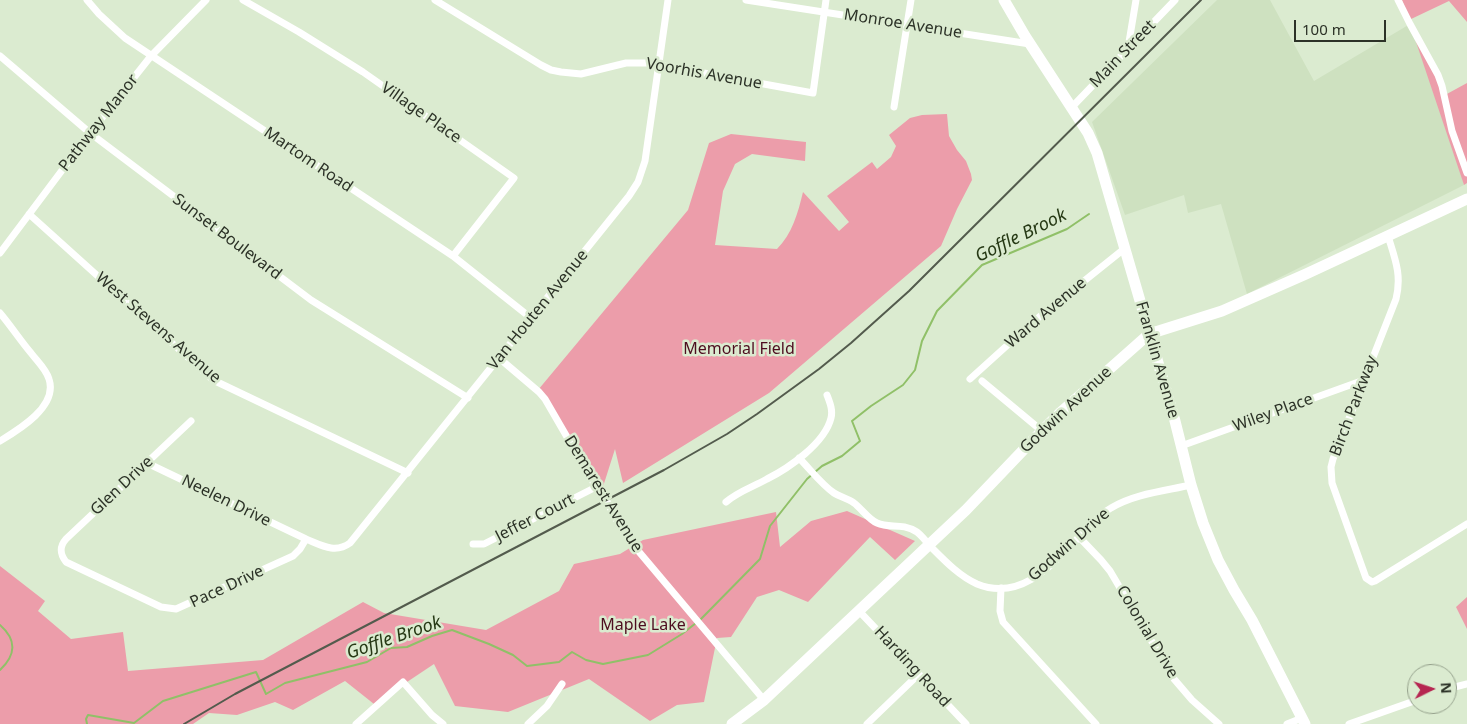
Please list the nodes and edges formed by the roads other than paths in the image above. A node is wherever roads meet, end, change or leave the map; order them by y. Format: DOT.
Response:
graph roads {
  1 [pos="87,0"];
  2 [pos="206,0"];
  3 [pos="243,0"];
  4 [pos="435,0"];
  5 [pos="668,0"];
  6 [pos="746,0"];
  7 [pos="826,0"];
  8 [pos="911,0"];
  9 [pos="1004,0"];
  10 [pos="1136,0"];
  11 [pos="1175,0"];
  12 [pos="1398,0"];
  13 [pos="824,12"];
  14 [pos="907,25"];
  15 [pos="1030,44"];
  16 [pos="1128,48"];
  17 [pos="0,56"];
  18 [pos="151,56"];
  19 [pos="659,65"];
  20 [pos="894,107"];
  21 [pos="1072,107"];
  22 [pos="90,133"];
  23 [pos="1467,173"];
  24 [pos="1467,199"];
  25 [pos="29,214"];
  26 [pos="1388,236"];
  27 [pos="1124,249"];
  28 [pos="0,253"];
  29 [pos="453,256"];
  30 [pos="0,313"];
  31 [pos="531,318"];
  32 [pos="1149,334"];
  33 [pos="499,358"];
  34 [pos="970,379"];
  35 [pos="1364,380"];
  36 [pos="982,381"];
  37 [pos="827,395"];
  38 [pos="468,398"];
  39 [pos="191,421"];
  40 [pos="1042,431"];
  41 [pos="0,441"];
  42 [pos="1181,446"];
  43 [pos="799,458"];
  44 [pos="146,463"];
  45 [pos="408,473"];
  46 [pos="1191,484"];
  47 [pos="596,487"];
  48 [pos="726,502"];
  49 [pos="1467,524"];
  50 [pos="1079,537"];
  51 [pos="306,539"];
  52 [pos="473,544"];
  53 [pos="929,545"];
  54 [pos="61,555"];
  55 [pos="1001,588"];
  56 [pos="859,611"];
  57 [pos="919,674"];
  58 [pos="562,684"];
  59 [pos="764,700"];
  60 [pos="1407,703"];
  61 [pos="1303,721"];
  62 [pos="359,723"];
  63 [pos="443,724"];
  64 [pos="528,724"];
  65 [pos="732,724"];
  66 [pos="867,724"];
  67 [pos="966,724"];
  68 [pos="1096,724"];
  69 [pos="1219,724"];
  70 [pos="1287,724"];
  71 [pos="1348,724"];
  1 -- 18 [label="street, Martom Road"];
  2 -- 18 [label="street, Pathway Manor"];
  3 -- 29 [label="street, Village Place"];
  4 -- 19 [label="street, Voorhis Avenue"];
  5 -- 19 [label="street, Van Houten Avenue"];
  6 -- 13 [label="street, Monroe Avenue"];
  7 -- 13 [label="street"];
  8 -- 14 [label="street"];
  9 -- 15 [label="main road, Franklin Avenue"];
  10 -- 16 [label="street"];
  11 -- 16 [label="street, Main Street"];
  12 -- 23 [label="street"];
  13 -- 14 [label="street, Monroe Avenue"];
  13 -- 19 [label="street, Voorhis Avenue"];
  14 -- 15 [label="street, Monroe Avenue"];
  14 -- 20 [label="street"];
  15 -- 21 [label="main road, Franklin Avenue"];
  16 -- 21 [label="street, Main Street"];
  17 -- 22 [label="street, Sunset Boulevard"];
  18 -- 22 [label="street, Pathway Manor"];
  18 -- 29 [label="street, Martom Road"];
  19 -- 31 [label="street, Van Houten Avenue"];
  21 -- 27 [label="main road, Franklin Avenue"];
  22 -- 25 [label="street, Pathway Manor"];
  22 -- 38 [label="street, Sunset Boulevard"];
  24 -- 26 [label="main road, Godwin Avenue"];
  25 -- 28 [label="street, Pathway Manor"];
  25 -- 45 [label="street, West Stevens Avenue"];
  26 -- 32 [label="main road, Godwin Avenue"];
  26 -- 35 [label="street, Birch Parkway"];
  27 -- 32 [label="main road, Franklin Avenue"];
  27 -- 34 [label="street, Ward Avenue"];
  29 -- 31 [label="street, Martom Road"];
  30 -- 41 [label="street"];
  31 -- 33 [label="street, Van Houten Avenue"];
  32 -- 40 [label="main road, Godwin Avenue"];
  32 -- 42 [label="main road, Franklin Avenue"];
  33 -- 38 [label="street, Van Houten Avenue"];
  33 -- 47 [label="street, Demarest Avenue"];
  35 -- 42 [label="street, Wiley Place"];
  35 -- 49 [label="street, Birch Parkway"];
  36 -- 40 [label="street"];
  37 -- 43 [label="street"];
  38 -- 45 [label="street, Van Houten Avenue"];
  39 -- 44 [label="street, Glen Drive"];
  40 -- 53 [label="main road, Godwin Avenue"];
  42 -- 46 [label="main road, Franklin Avenue"];
  43 -- 48 [label="street"];
  43 -- 53 [label="street, Godwin Drive"];
  44 -- 51 [label="street, Neelen Drive"];
  44 -- 54 [label="street, Glen Drive"];
  45 -- 51 [label="street, Van Houten Avenue"];
  46 -- 50 [label="street, Godwin Drive"];
  46 -- 61 [label="main road, Franklin Avenue"];
  47 -- 52 [label="street, Jeffer Court"];
  47 -- 59 [label="street, Demarest Avenue"];
  50 -- 55 [label="street, Godwin Drive"];
  50 -- 69 [label="street, Colonial Drive"];
  51 -- 54 [label="street, Pace Drive"];
  53 -- 55 [label="street, Godwin Drive"];
  53 -- 56 [label="main road, Godwin Avenue"];
  55 -- 68 [label="street"];
  56 -- 57 [label="street, Harding Road"];
  56 -- 59 [label="main road, Godwin Avenue"];
  57 -- 66 [label="street"];
  57 -- 67 [label="street, Harding Road"];
  58 -- 64 [label="street"];
  59 -- 65 [label="main road, Godwin Avenue"];
  60 -- 71 [label="street"];
  61 -- 70 [label="street"];
  62 -- 63 [label="street"];
}
